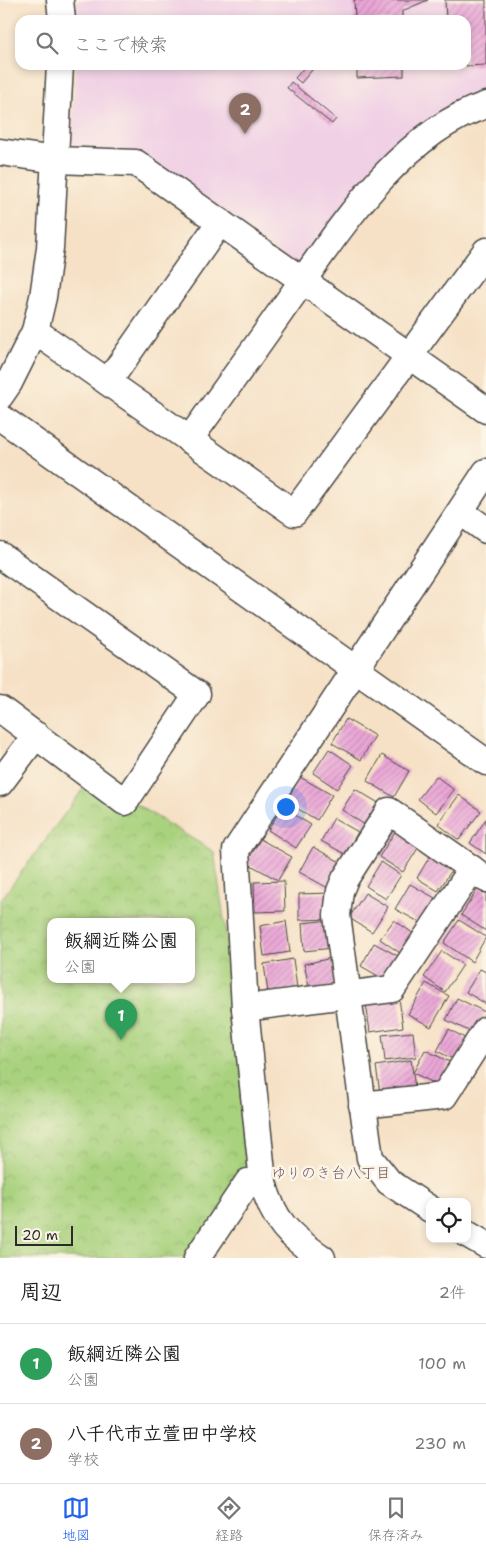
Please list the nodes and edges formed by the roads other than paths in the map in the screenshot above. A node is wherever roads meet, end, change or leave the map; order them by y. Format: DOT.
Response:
graph roads {
  1 [pos="60,0"];
  2 [pos="62,15"];
  3 [pos="60,70"];
  4 [pos="486,105"];
  5 [pos="0,152"];
  6 [pos="56,160"];
  7 [pos="220,222"];
  8 [pos="486,251"];
  9 [pos="303,280"];
  10 [pos="35,331"];
  11 [pos="410,356"];
  12 [pos="108,382"];
  13 [pos="0,396"];
  14 [pos="486,410"];
  15 [pos="0,417"];
  16 [pos="189,440"];
  17 [pos="486,472"];
  18 [pos="461,512"];
  19 [pos="486,530"];
  20 [pos="0,555"];
  21 [pos="356,670"];
  22 [pos="0,709"];
  23 [pos="36,735"];
  24 [pos="486,762"];
  25 [pos="0,783"];
  26 [pos="479,874"];
  27 [pos="350,996"];
  28 [pos="245,1008"];
  29 [pos="486,1030"];
  30 [pos="362,1105"];
  31 [pos="263,1182"];
  32 [pos="426,1206"];
  33 [pos="197,1258"];
  34 [pos="322,1258"];
  1 -- 2 [label="street"];
  3 -- 6 [label="street"];
  4 -- 9 [label="street"];
  5 -- 6 [label="street"];
  6 -- 7 [label="street"];
  6 -- 10 [label="street"];
  7 -- 9 [label="street"];
  7 -- 12 [label="street"];
  8 -- 11 [label="street"];
  9 -- 11 [label="street"];
  9 -- 16 [label="street"];
  10 -- 12 [label="street"];
  10 -- 13 [label="street"];
  11 -- 14 [label="street"];
  11 -- 16 [label="street"];
  12 -- 16 [label="street"];
  15 -- 21 [label="street"];
  17 -- 18 [label="street"];
  18 -- 19 [label="street"];
  18 -- 21 [label="street"];
  20 -- 23 [label="street"];
  21 -- 24 [label="street"];
  21 -- 28 [label="street"];
  22 -- 23 [label="street"];
  23 -- 25 [label="street"];
  26 -- 27 [label="street"];
  26 -- 27 [label="street"];
  27 -- 28 [label="street"];
  27 -- 30 [label="street"];
  28 -- 31 [label="street"];
  29 -- 30 [label="street"];
  30 -- 32 [label="street"];
  31 -- 33 [label="street"];
  31 -- 34 [label="street"];
}
